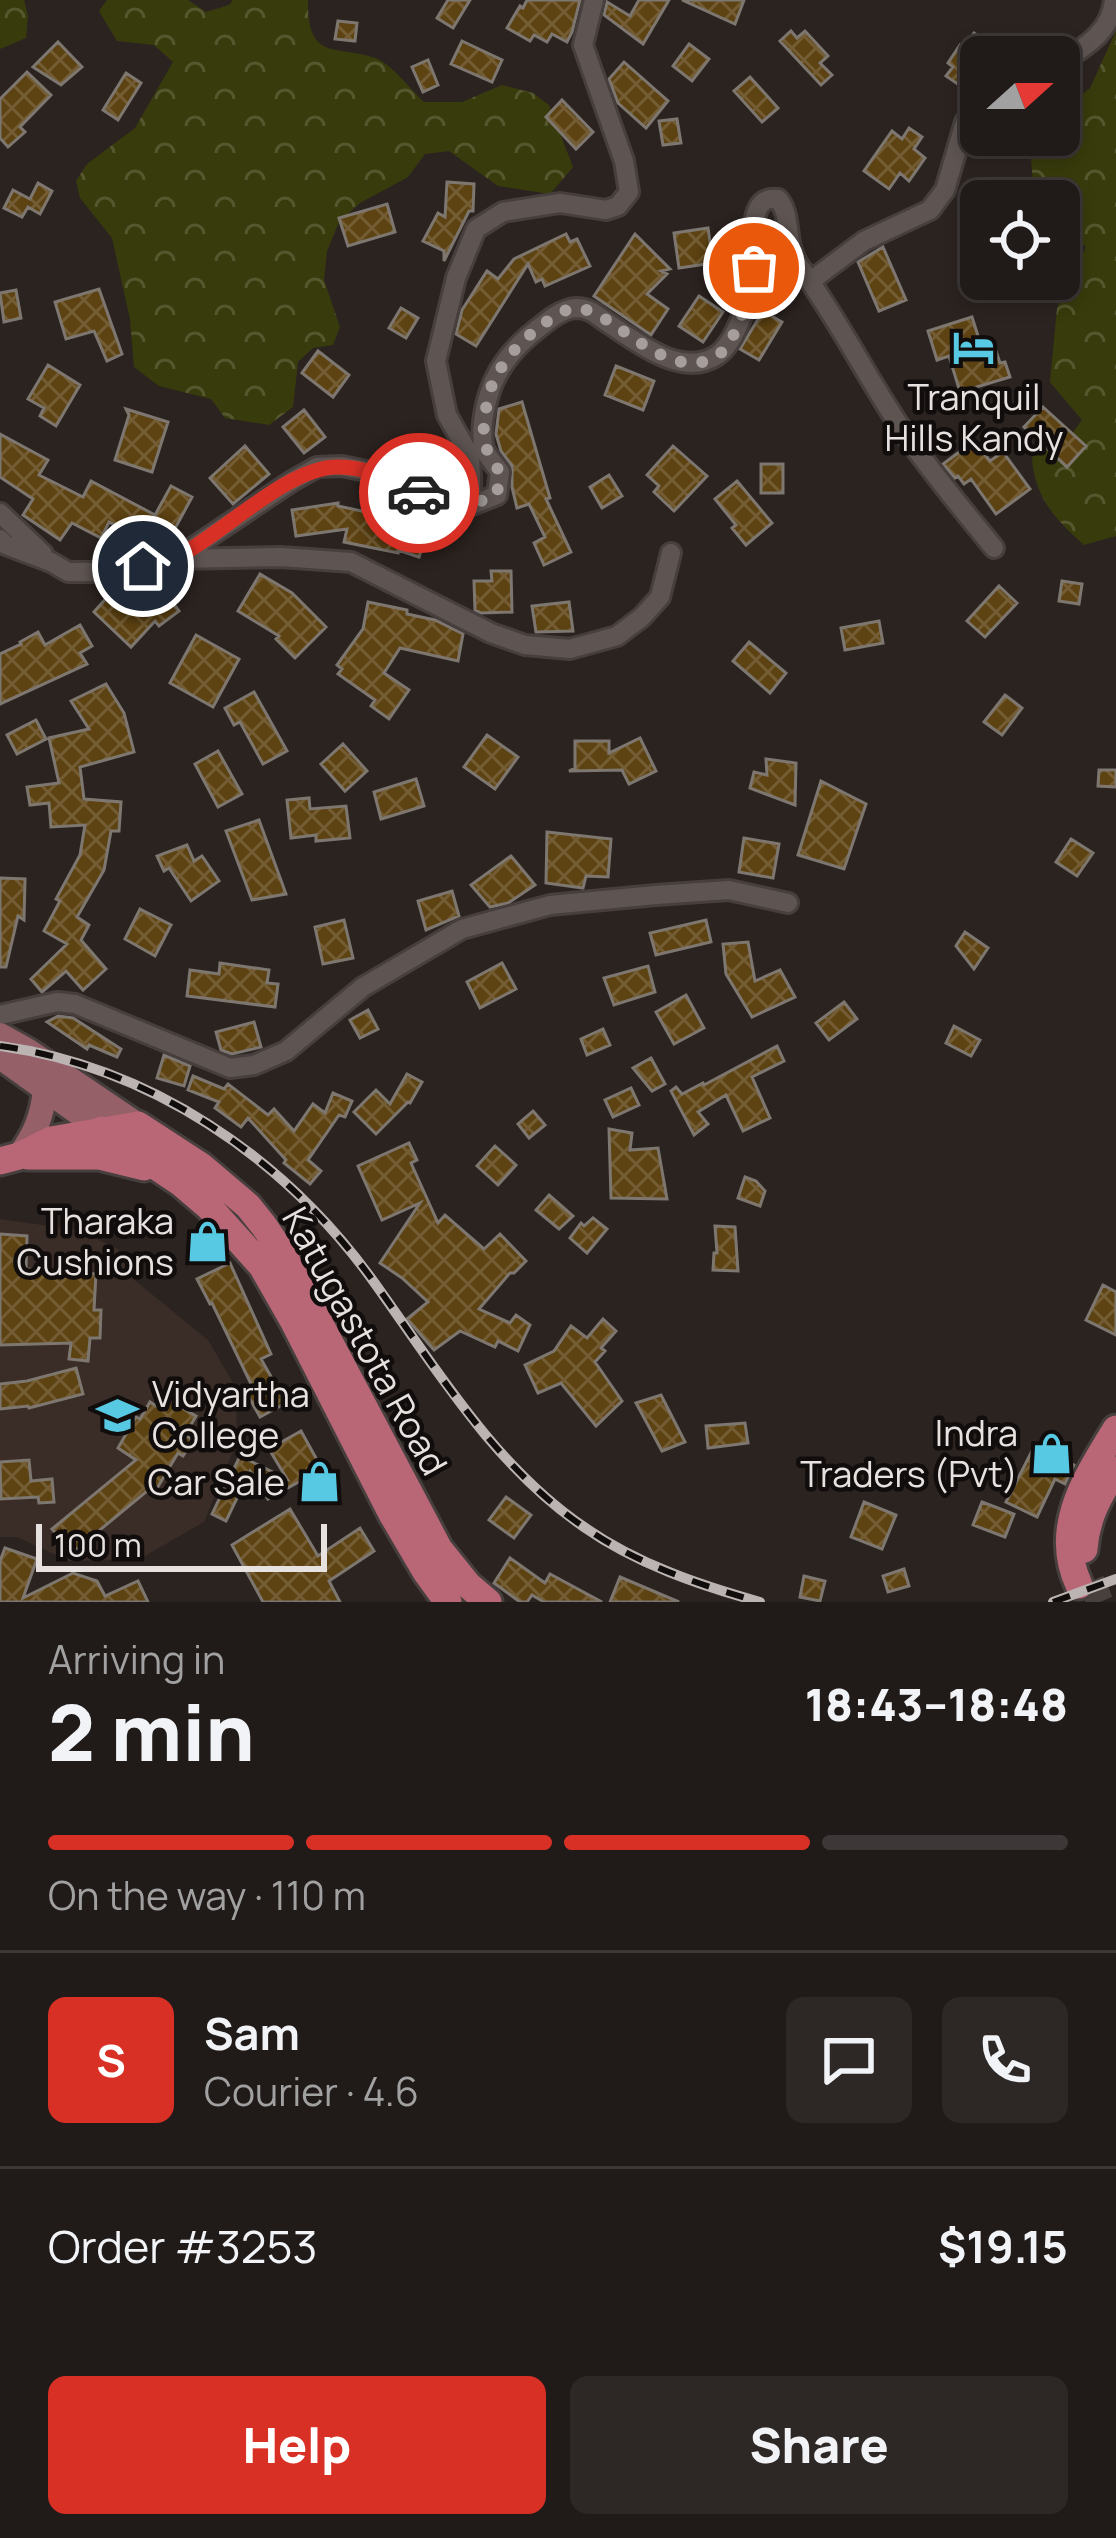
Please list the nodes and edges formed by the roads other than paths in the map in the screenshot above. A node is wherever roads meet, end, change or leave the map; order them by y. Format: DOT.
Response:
graph roads {
  1 [pos="594,0"];
  2 [pos="1114,0"];
  3 [pos="1080,50"];
  4 [pos="960,139"];
  5 [pos="812,280"];
  6 [pos="472,505"];
  7 [pos="0,513"];
  8 [pos="0,539"];
  9 [pos="994,548"];
  10 [pos="671,553"];
  11 [pos="176,559"];
  12 [pos="51,562"];
  13 [pos="788,903"];
  14 [pos="0,1015"];
  15 [pos="0,1035"];
  16 [pos="0,1057"];
  17 [pos="45,1090"];
  18 [pos="138,1125"];
  19 [pos="102,1130"];
  20 [pos="10,1158"];
  21 [pos="166,1173"];
  22 [pos="1116,1429"];
  23 [pos="1116,1471"];
  24 [pos="448,1602"];
  25 [pos="488,1602"];
  1 -- 6 [label="street"];
  2 -- 3 [label="street"];
  4 -- 5 [label="street"];
  5 -- 6 [label="street"];
  5 -- 9 [label="street"];
  6 -- 11 [label="street"];
  7 -- 12 [label="street"];
  8 -- 12 [label="street"];
  10 -- 11 [label="street"];
  11 -- 12 [label="street"];
  13 -- 14 [label="street"];
  15 -- 18 [label="main road"];
  16 -- 17 [label="main road"];
  17 -- 19 [label="main road"];
  17 -- 20 [label="main road"];
  18 -- 19 [label="highway"];
  18 -- 25 [label="highway, Katugastota Road"];
  19 -- 20 [label="highway"];
  19 -- 21 [label="highway"];
  20 -- 21 [label="highway, Katugastota Road"];
  21 -- 24 [label="highway, Katugastota Road"];
  22 -- 23 [label="highway"];
}
